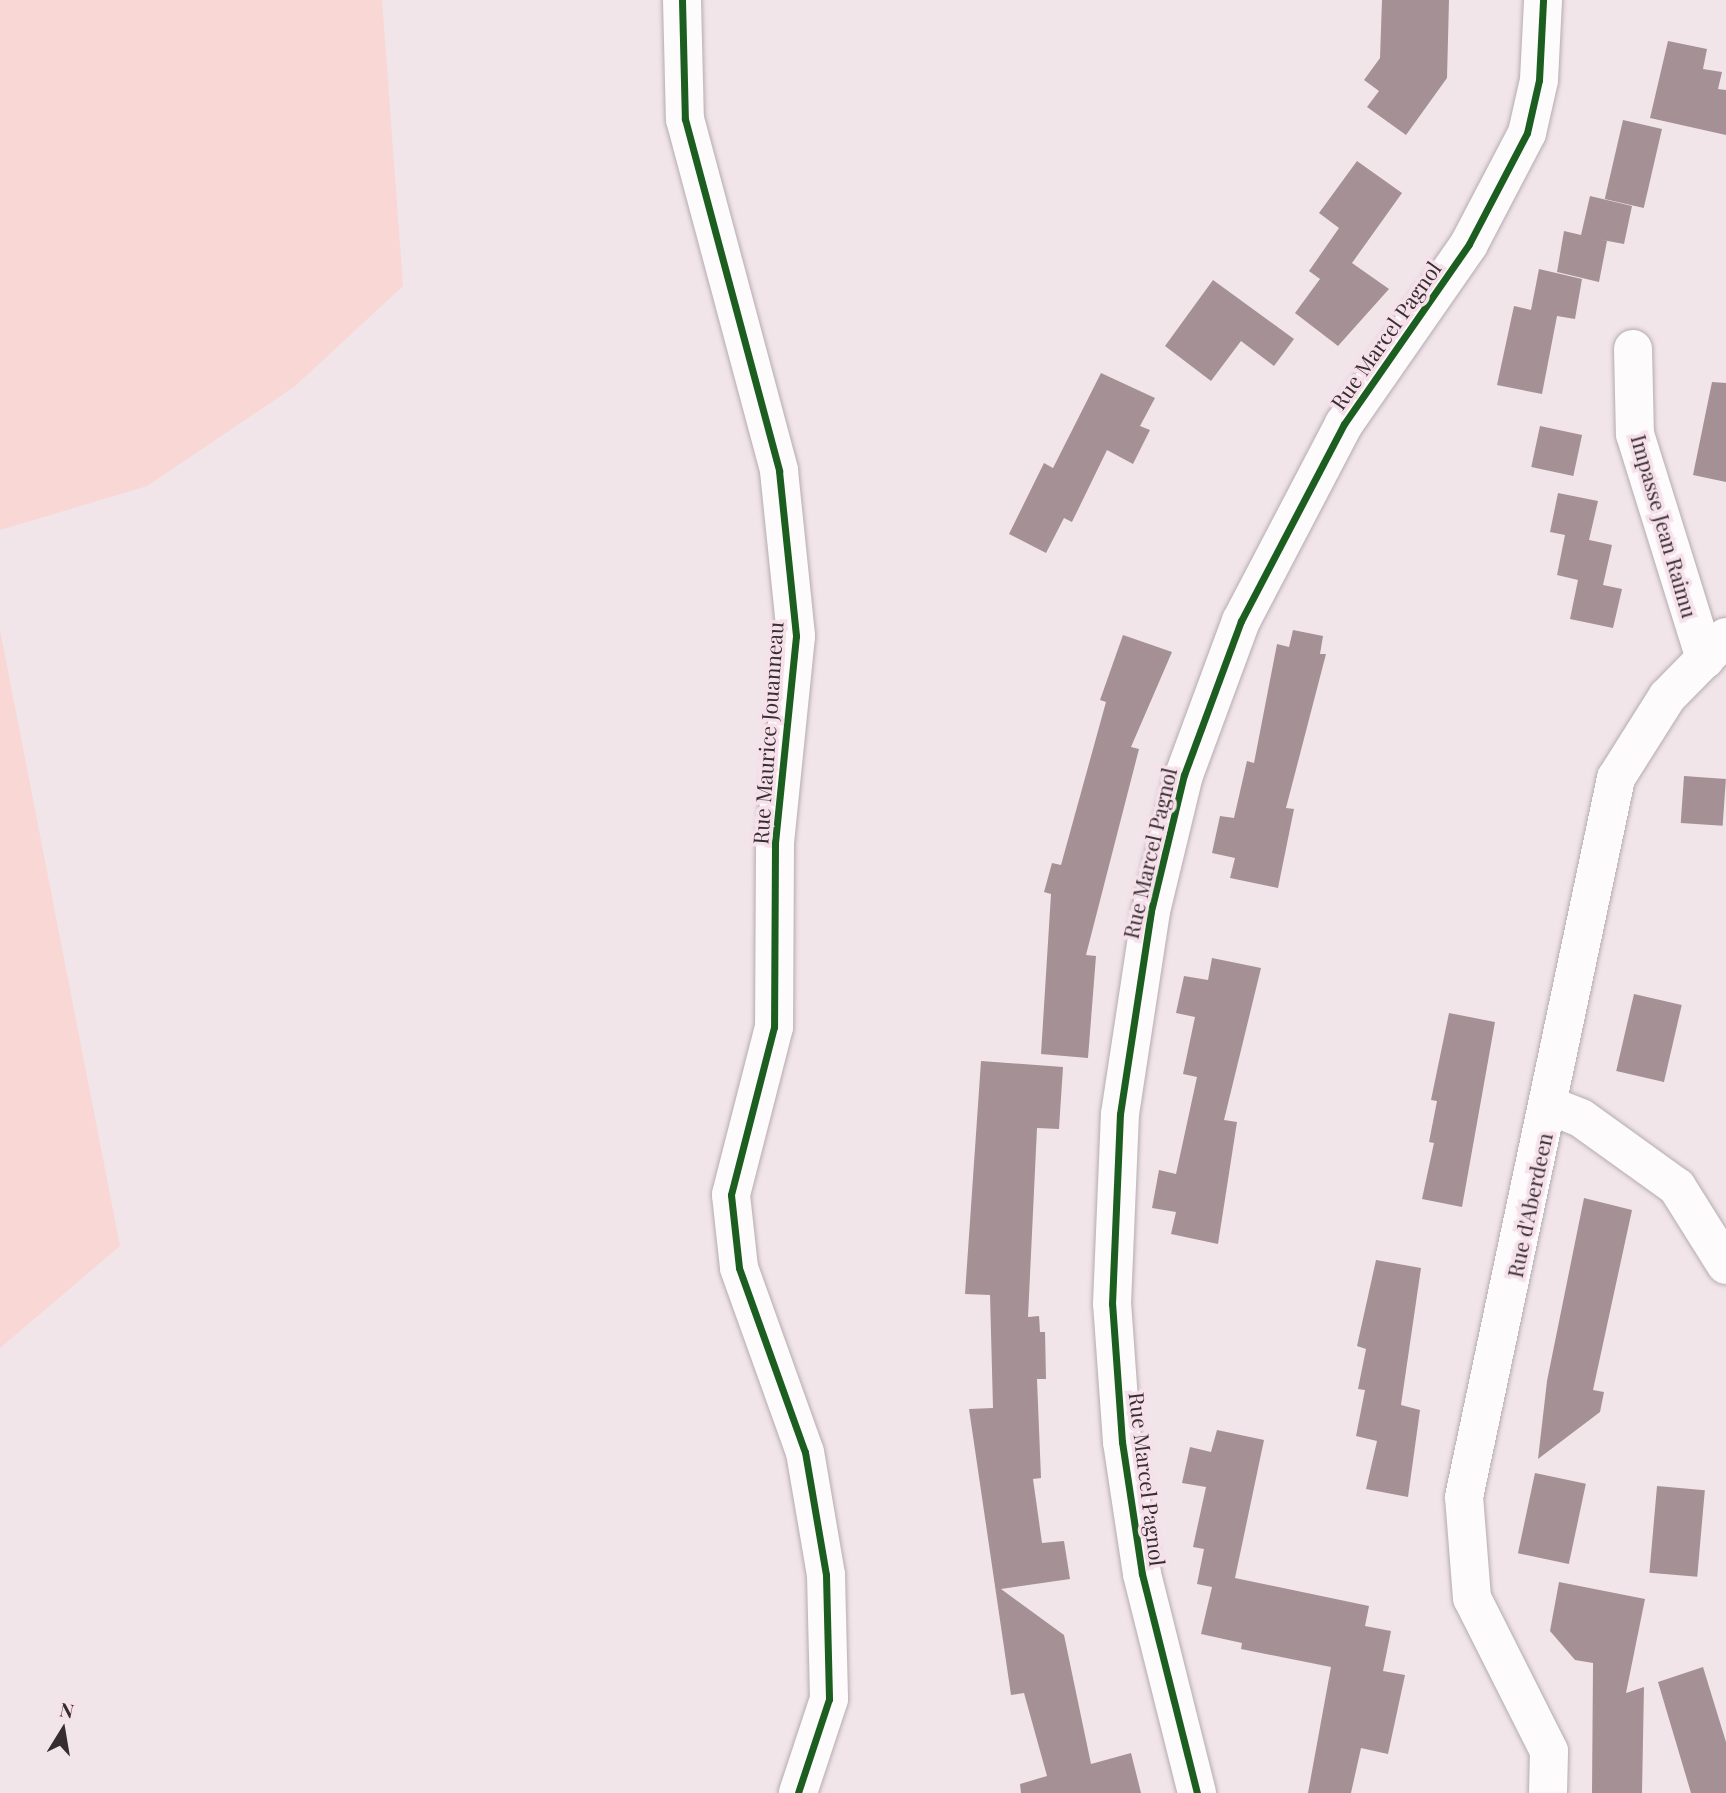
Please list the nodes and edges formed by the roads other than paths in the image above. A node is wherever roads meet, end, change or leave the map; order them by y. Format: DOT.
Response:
graph roads {
  1 [pos="682,0"];
  2 [pos="1544,0"];
  3 [pos="1633,349"];
  4 [pos="1715,648"];
  5 [pos="1550,1106"];
  6 [pos="1726,1265"];
  7 [pos="798,1793"];
  8 [pos="1197,1793"];
  9 [pos="1548,1793"];
  1 -- 7 [label="street, Rue Maurice Jouanneau"];
  2 -- 8 [label="street, Rue Marcel Pagnol"];
  3 -- 4 [label="street, Impasse Jean Raimu"];
  4 -- 5 [label="street, Rue d'Aberdeen"];
  5 -- 6 [label="street"];
  5 -- 9 [label="street, Rue d'Aberdeen"];
}
